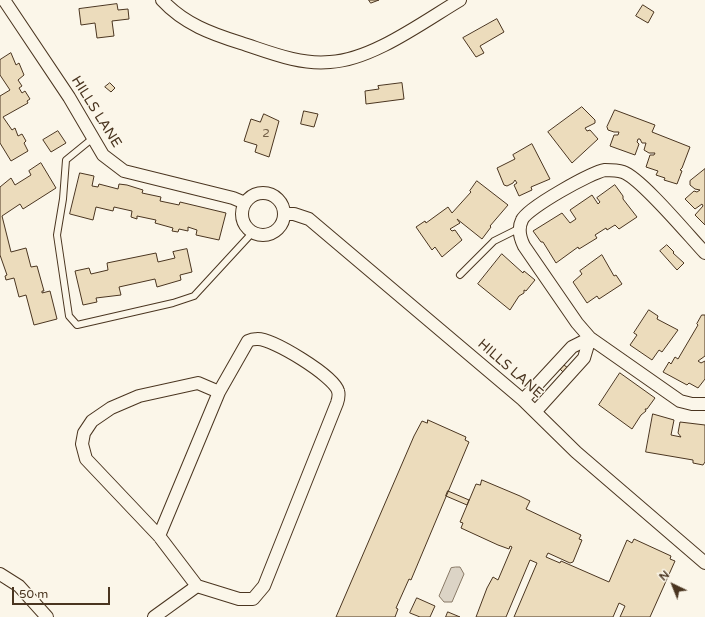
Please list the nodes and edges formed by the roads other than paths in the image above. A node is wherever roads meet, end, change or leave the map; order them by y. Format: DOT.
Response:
graph roads {
  1 [pos="4,0"];
  2 [pos="162,0"];
  3 [pos="460,0"];
  4 [pos="93,138"];
  5 [pos="245,203"];
  6 [pos="285,214"];
  7 [pos="520,228"];
  8 [pos="253,232"];
  9 [pos="705,253"];
  10 [pos="460,275"];
  11 [pos="590,338"];
  12 [pos="218,392"];
  13 [pos="523,400"];
  14 [pos="705,404"];
  15 [pos="536,411"];
  16 [pos="159,536"];
  17 [pos="705,563"];
  18 [pos="0,574"];
  19 [pos="197,586"];
  20 [pos="47,617"];
  21 [pos="154,617"];
  1 -- 4 [label="street, HILLS LANE"];
  2 -- 3 [label="street"];
  4 -- 5 [label="street, HILLS LANE"];
  4 -- 8 [label="lane"];
  5 -- 6 [label="street"];
  5 -- 8 [label="street"];
  6 -- 8 [label="street"];
  6 -- 13 [label="street, HILLS LANE"];
  7 -- 9 [label="street"];
  7 -- 10 [label="lane"];
  7 -- 11 [label="street"];
  11 -- 13 [label="street"];
  11 -- 14 [label="street"];
  11 -- 15 [label="street"];
  12 -- 16 [label="street"];
  12 -- 16 [label="street"];
  12 -- 19 [label="street"];
  13 -- 15 [label="street, HILLS LANE"];
  15 -- 17 [label="street, HILLS LANE"];
  16 -- 19 [label="street"];
  18 -- 20 [label="street"];
  19 -- 21 [label="street"];
}
